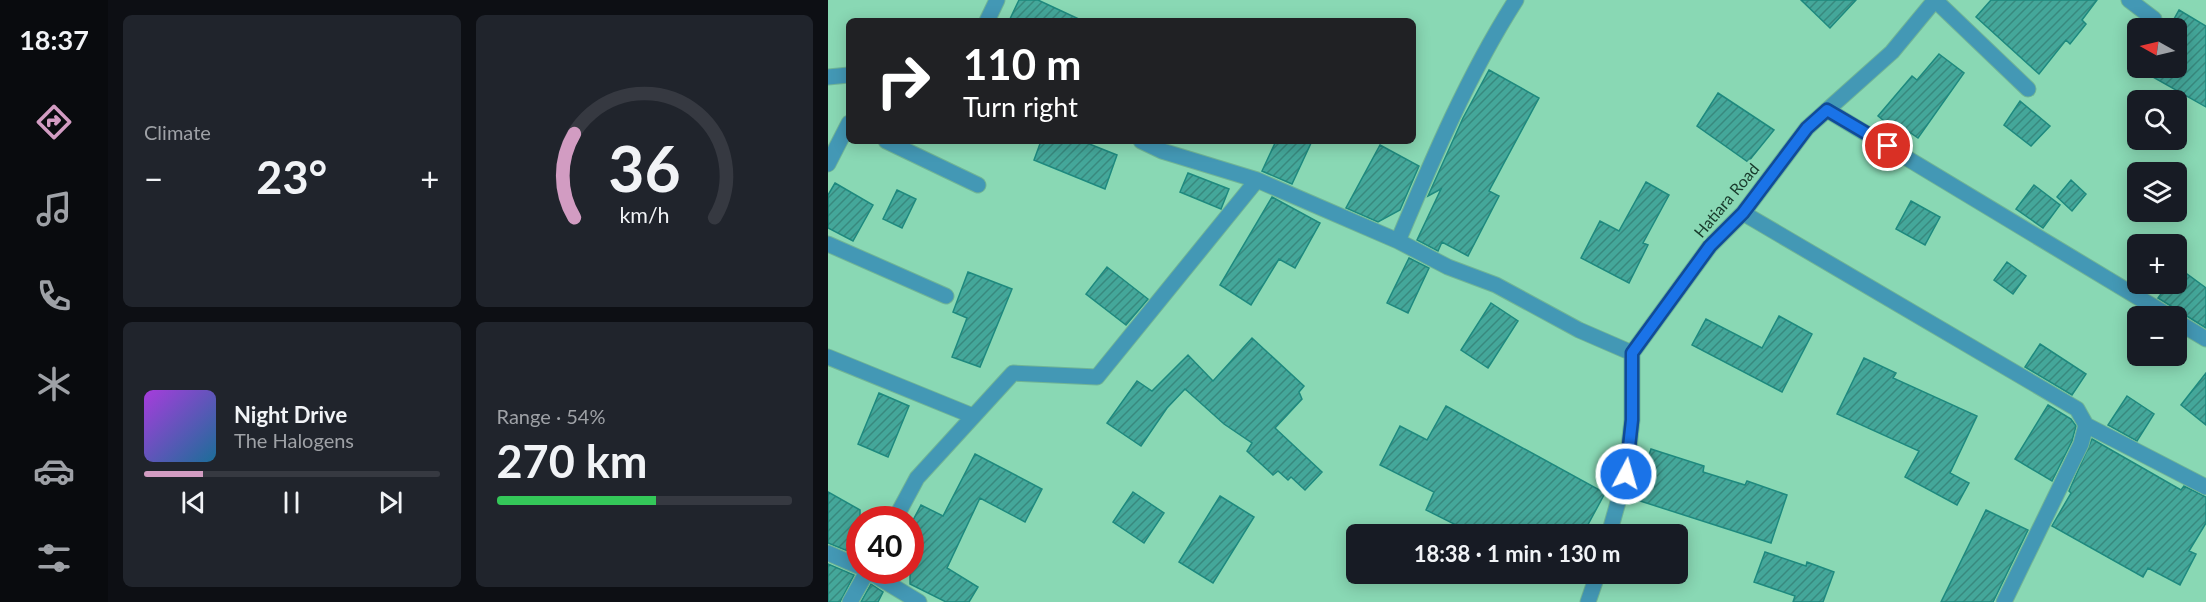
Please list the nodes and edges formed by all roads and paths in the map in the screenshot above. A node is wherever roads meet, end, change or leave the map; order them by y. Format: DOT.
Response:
graph roads {
  1 [pos="997,0"];
  2 [pos="1516,0"];
  3 [pos="1935,0"];
  4 [pos="2128,0"];
  5 [pos="988,18"];
  6 [pos="2153,18"];
  7 [pos="846,75"];
  8 [pos="828,76"];
  9 [pos="2028,90"];
  10 [pos="1827,110"];
  11 [pos="846,129"];
  12 [pos="892,144"];
  13 [pos="1148,144"];
  14 [pos="828,164"];
  15 [pos="1257,180"];
  16 [pos="978,185"];
  17 [pos="1743,213"];
  18 [pos="1398,241"];
  19 [pos="828,244"];
  20 [pos="946,296"];
  21 [pos="2152,306"];
  22 [pos="2187,328"];
  23 [pos="2206,339"];
  24 [pos="1632,353"];
  25 [pos="828,357"];
  26 [pos="973,416"];
  27 [pos="2086,425"];
  28 [pos="2206,487"];
  29 [pos="902,506"];
  30 [pos="1612,524"];
  31 [pos="828,553"];
  32 [pos="846,561"];
  33 [pos="860,584"];
  34 [pos="890,584"];
  35 [pos="1594,584"];
  36 [pos="850,602"];
  37 [pos="919,602"];
  38 [pos="1587,602"];
  39 [pos="2004,602"];
  1 -- 5 [label="street"];
  2 -- 18 [label="street"];
  3 -- 9 [label="street"];
  3 -- 10 [label="street, Hatiara Road"];
  4 -- 6 [label="street"];
  7 -- 8 [label="street"];
  10 -- 17 [label="street, Hatiara Road"];
  10 -- 21 [label="street"];
  11 -- 14 [label="street"];
  12 -- 16 [label="street"];
  13 -- 15 [label="street"];
  15 -- 18 [label="street"];
  15 -- 26 [label="street"];
  17 -- 24 [label="street, Hatiara Road"];
  17 -- 27 [label="street"];
  18 -- 24 [label="street"];
  19 -- 20 [label="street"];
  22 -- 23 [label="street"];
  24 -- 30 [label="street"];
  25 -- 26 [label="street"];
  26 -- 29 [label="street"];
  27 -- 28 [label="street"];
  27 -- 39 [label="street"];
  31 -- 32 [label="street"];
  33 -- 36 [label="street"];
  34 -- 37 [label="street"];
  35 -- 38 [label="street"];
}
